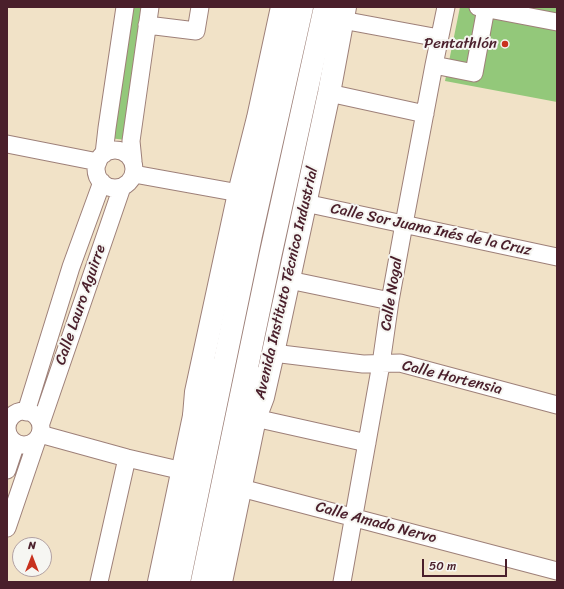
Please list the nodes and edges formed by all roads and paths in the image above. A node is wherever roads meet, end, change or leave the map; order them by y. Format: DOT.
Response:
graph roads {
  1 [pos="125,7"];
  2 [pos="150,7"];
  3 [pos="200,7"];
  4 [pos="282,7"];
  5 [pos="302,7"];
  6 [pos="446,7"];
  7 [pos="490,8"];
  8 [pos="338,11"];
  9 [pos="557,22"];
  10 [pos="147,25"];
  11 [pos="439,38"];
  12 [pos="434,65"];
  13 [pos="329,93"];
  14 [pos="425,114"];
  15 [pos="7,144"];
  16 [pos="101,158"];
  17 [pos="133,168"];
  18 [pos="102,182"];
  19 [pos="122,187"];
  20 [pos="239,193"];
  21 [pos="305,203"];
  22 [pos="404,224"];
  23 [pos="557,257"];
  24 [pos="245,262"];
  25 [pos="71,267"];
  26 [pos="91,274"];
  27 [pos="289,280"];
  28 [pos="261,301"];
  29 [pos="390,301"];
  30 [pos="273,353"];
  31 [pos="381,364"];
  32 [pos="557,405"];
  33 [pos="26,412"];
  34 [pos="194,416"];
  35 [pos="255,418"];
  36 [pos="7,426"];
  37 [pos="39,432"];
  38 [pos="16,443"];
  39 [pos="367,443"];
  40 [pos="127,458"];
  41 [pos="7,470"];
  42 [pos="183,471"];
  43 [pos="240,488"];
  44 [pos="353,518"];
  45 [pos="7,528"];
  46 [pos="557,571"];
  47 [pos="99,582"];
  48 [pos="159,582"];
  49 [pos="179,582"];
  50 [pos="202,582"];
  51 [pos="222,582"];
  52 [pos="342,582"];
  1 -- 16 [label="street"];
  2 -- 10 [label="street"];
  3 -- 10 [label="street"];
  4 -- 20 [label="main road"];
  5 -- 24 [label="main road"];
  6 -- 11 [label="street, Calle Nogal"];
  7 -- 9 [label="street"];
  7 -- 12 [label="street"];
  8 -- 11 [label="street"];
  8 -- 13 [label="main road, Avenida Instituto Técnico Industrial"];
  8 -- 28 [label="main road"];
  10 -- 17 [label="street"];
  11 -- 12 [label="street, Calle Nogal"];
  12 -- 14 [label="street, Calle Nogal"];
  13 -- 14 [label="street"];
  13 -- 21 [label="main road, Avenida Instituto Técnico Industrial"];
  14 -- 22 [label="street, Calle Nogal"];
  15 -- 16 [label="street"];
  16 -- 17 [label="street"];
  16 -- 18 [label="street"];
  17 -- 19 [label="street"];
  17 -- 20 [label="street"];
  18 -- 19 [label="street"];
  18 -- 25 [label="street, Calle Lauro Aguirre"];
  19 -- 26 [label="street, Calle Lauro Aguirre"];
  20 -- 34 [label="main road"];
  21 -- 22 [label="street, Calle Sor Juana Inés de la Cruz"];
  21 -- 27 [label="main road, Avenida Instituto Técnico Industrial"];
  22 -- 23 [label="street, Calle Sor Juana Inés de la Cruz"];
  22 -- 29 [label="street, Calle Nogal"];
  24 -- 34 [label="main road"];
  24 -- 49 [label="main road"];
  25 -- 26 [label="street"];
  25 -- 33 [label="street, Calle Lauro Aguirre"];
  26 -- 37 [label="street, Calle Lauro Aguirre"];
  27 -- 29 [label="street"];
  27 -- 30 [label="main road, Avenida Instituto Técnico Industrial"];
  28 -- 35 [label="main road"];
  28 -- 50 [label="main road"];
  29 -- 31 [label="street, Calle Nogal"];
  30 -- 31 [label="street, Calle Hortensia"];
  30 -- 35 [label="main road, Avenida Instituto Técnico Industrial"];
  31 -- 32 [label="street, Calle Hortensia"];
  31 -- 39 [label="street, Calle Nogal"];
  33 -- 36 [label="street"];
  33 -- 37 [label="street"];
  34 -- 42 [label="main road"];
  35 -- 39 [label="street"];
  35 -- 43 [label="main road, Avenida Instituto Técnico Industrial"];
  36 -- 38 [label="street"];
  37 -- 38 [label="street"];
  37 -- 40 [label="street"];
  37 -- 45 [label="street, Calle Lauro Aguirre"];
  38 -- 41 [label="street"];
  39 -- 44 [label="street, Calle Nogal"];
  40 -- 42 [label="street"];
  40 -- 47 [label="street"];
  42 -- 48 [label="main road"];
  43 -- 44 [label="street, Calle Amado Nervo"];
  43 -- 51 [label="main road, Avenida Instituto Técnico Industrial"];
  44 -- 46 [label="street, Calle Amado Nervo"];
  44 -- 52 [label="street, Calle Nogal"];
}
